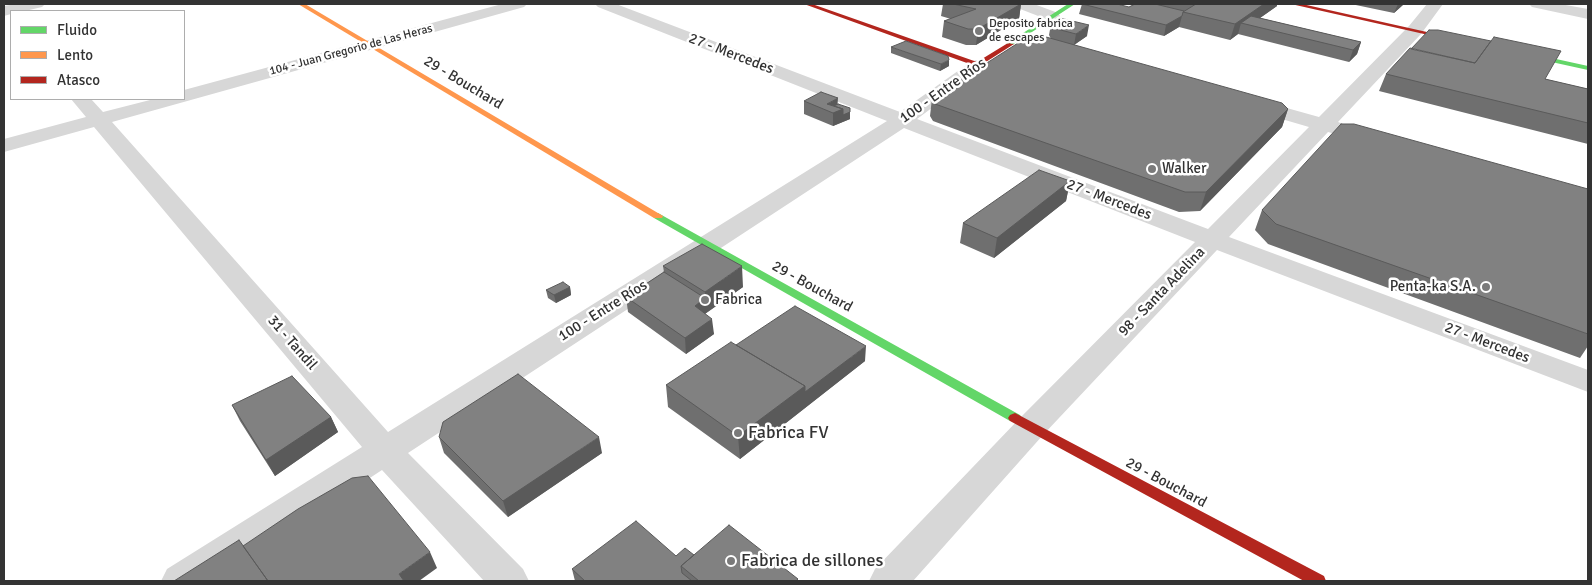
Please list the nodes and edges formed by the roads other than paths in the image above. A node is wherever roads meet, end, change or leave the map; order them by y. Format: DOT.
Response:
graph roads {
  1 [pos="37,4"];
  2 [pos="301,4"];
  3 [pos="519,4"];
  4 [pos="603,4"];
  5 [pos="807,4"];
  6 [pos="830,4"];
  7 [pos="1020,4"];
  8 [pos="1072,4"];
  9 [pos="1294,4"];
  10 [pos="1435,4"];
  11 [pos="1537,4"];
  12 [pos="6,10"];
  13 [pos="1588,14"];
  14 [pos="1052,16"];
  15 [pos="1415,30"];
  16 [pos="1473,42"];
  17 [pos="370,45"];
  18 [pos="1511,51"];
  19 [pos="983,62"];
  20 [pos="1588,68"];
  21 [pos="185,96"];
  22 [pos="1230,98"];
  23 [pos="82,100"];
  24 [pos="171,100"];
  25 [pos="99,120"];
  26 [pos="901,121"];
  27 [pos="1325,125"];
  28 [pos="1353,133"];
  29 [pos="4,146"];
  30 [pos="1213,240"];
  31 [pos="706,246"];
  32 [pos="1588,381"];
  33 [pos="1031,427"];
  34 [pos="384,450"];
  35 [pos="181,581"];
  36 [pos="509,581"];
  37 [pos="889,581"];
  38 [pos="1318,581"];
  1 -- 12 [label="street"];
  2 -- 17 [label="street, 29 - Bouchard"];
  3 -- 17 [label="street, 104 - Juan Gregorio de Las Heras"];
  4 -- 26 [label="street, 27 - Mercedes"];
  5 -- 19 [label="street"];
  6 -- 19 [label="street"];
  7 -- 14 [label="street"];
  8 -- 14 [label="street, 100 - Entre Ríos"];
  9 -- 15 [label="street"];
  10 -- 15 [label="street, 98 - Santa Adelina"];
  11 -- 13 [label="street"];
  14 -- 19 [label="street, 100 - Entre Ríos"];
  15 -- 16 [label="street"];
  15 -- 27 [label="street, 98 - Santa Adelina"];
  17 -- 21 [label="street, 104 - Juan Gregorio de Las Heras"];
  17 -- 31 [label="street, 29 - Bouchard"];
  18 -- 20 [label="street"];
  19 -- 26 [label="street, 100 - Entre Ríos"];
  22 -- 27 [label="street"];
  23 -- 25 [label="street, 31 - Tandil"];
  24 -- 25 [label="street"];
  25 -- 29 [label="street"];
  25 -- 34 [label="street, 31 - Tandil"];
  26 -- 30 [label="street, 27 - Mercedes"];
  26 -- 31 [label="street, 100 - Entre Ríos"];
  27 -- 28 [label="street"];
  27 -- 30 [label="street, 98 - Santa Adelina"];
  30 -- 32 [label="street, 27 - Mercedes"];
  30 -- 33 [label="street, 98 - Santa Adelina"];
  31 -- 33 [label="street, 29 - Bouchard"];
  31 -- 34 [label="street, 100 - Entre Ríos"];
  33 -- 37 [label="street, 98 - Santa Adelina"];
  33 -- 38 [label="street, 29 - Bouchard"];
  34 -- 35 [label="street, 100 - Entre Ríos"];
  34 -- 36 [label="street, 31 - Tandil"];
}
